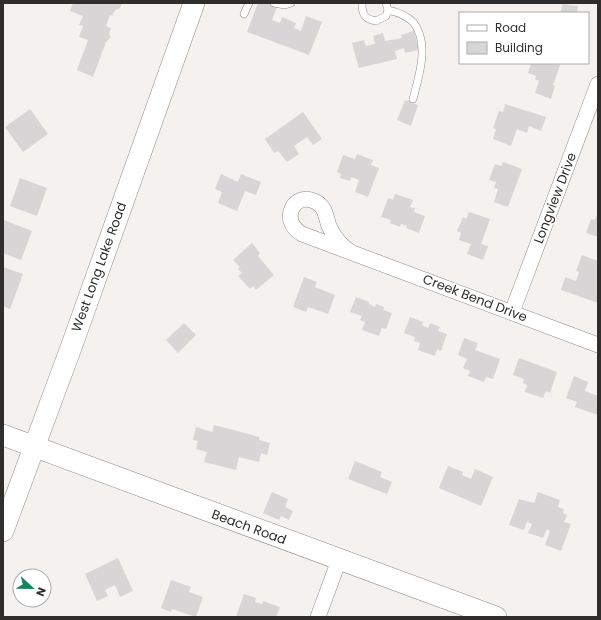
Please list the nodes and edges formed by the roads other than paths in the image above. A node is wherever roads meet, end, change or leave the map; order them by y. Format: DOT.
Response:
graph roads {
  1 [pos="194,3"];
  2 [pos="248,3"];
  3 [pos="274,3"];
  4 [pos="291,3"];
  5 [pos="362,3"];
  6 [pos="387,6"];
  7 [pos="244,14"];
  8 [pos="598,84"];
  9 [pos="413,99"];
  10 [pos="351,252"];
  11 [pos="512,312"];
  12 [pos="598,345"];
  13 [pos="3,435"];
  14 [pos="34,448"];
  15 [pos="3,531"];
  16 [pos="339,560"];
  17 [pos="318,617"];
  18 [pos="496,617"];
  1 -- 14 [label="main road, West Long Lake Road"];
  2 -- 7 [label="lane"];
  3 -- 4 [label="lane"];
  5 -- 6 [label="lane"];
  6 -- 9 [label="lane"];
  8 -- 11 [label="street, Longview Drive"];
  10 -- 11 [label="street, Creek Bend Drive"];
  11 -- 12 [label="street, Creek Bend Drive"];
  13 -- 14 [label="main road, Beach Road"];
  14 -- 15 [label="main road, West Long Lake Road"];
  14 -- 16 [label="main road, Beach Road"];
  16 -- 17 [label="street"];
  16 -- 18 [label="main road, Beach Road"];
}
